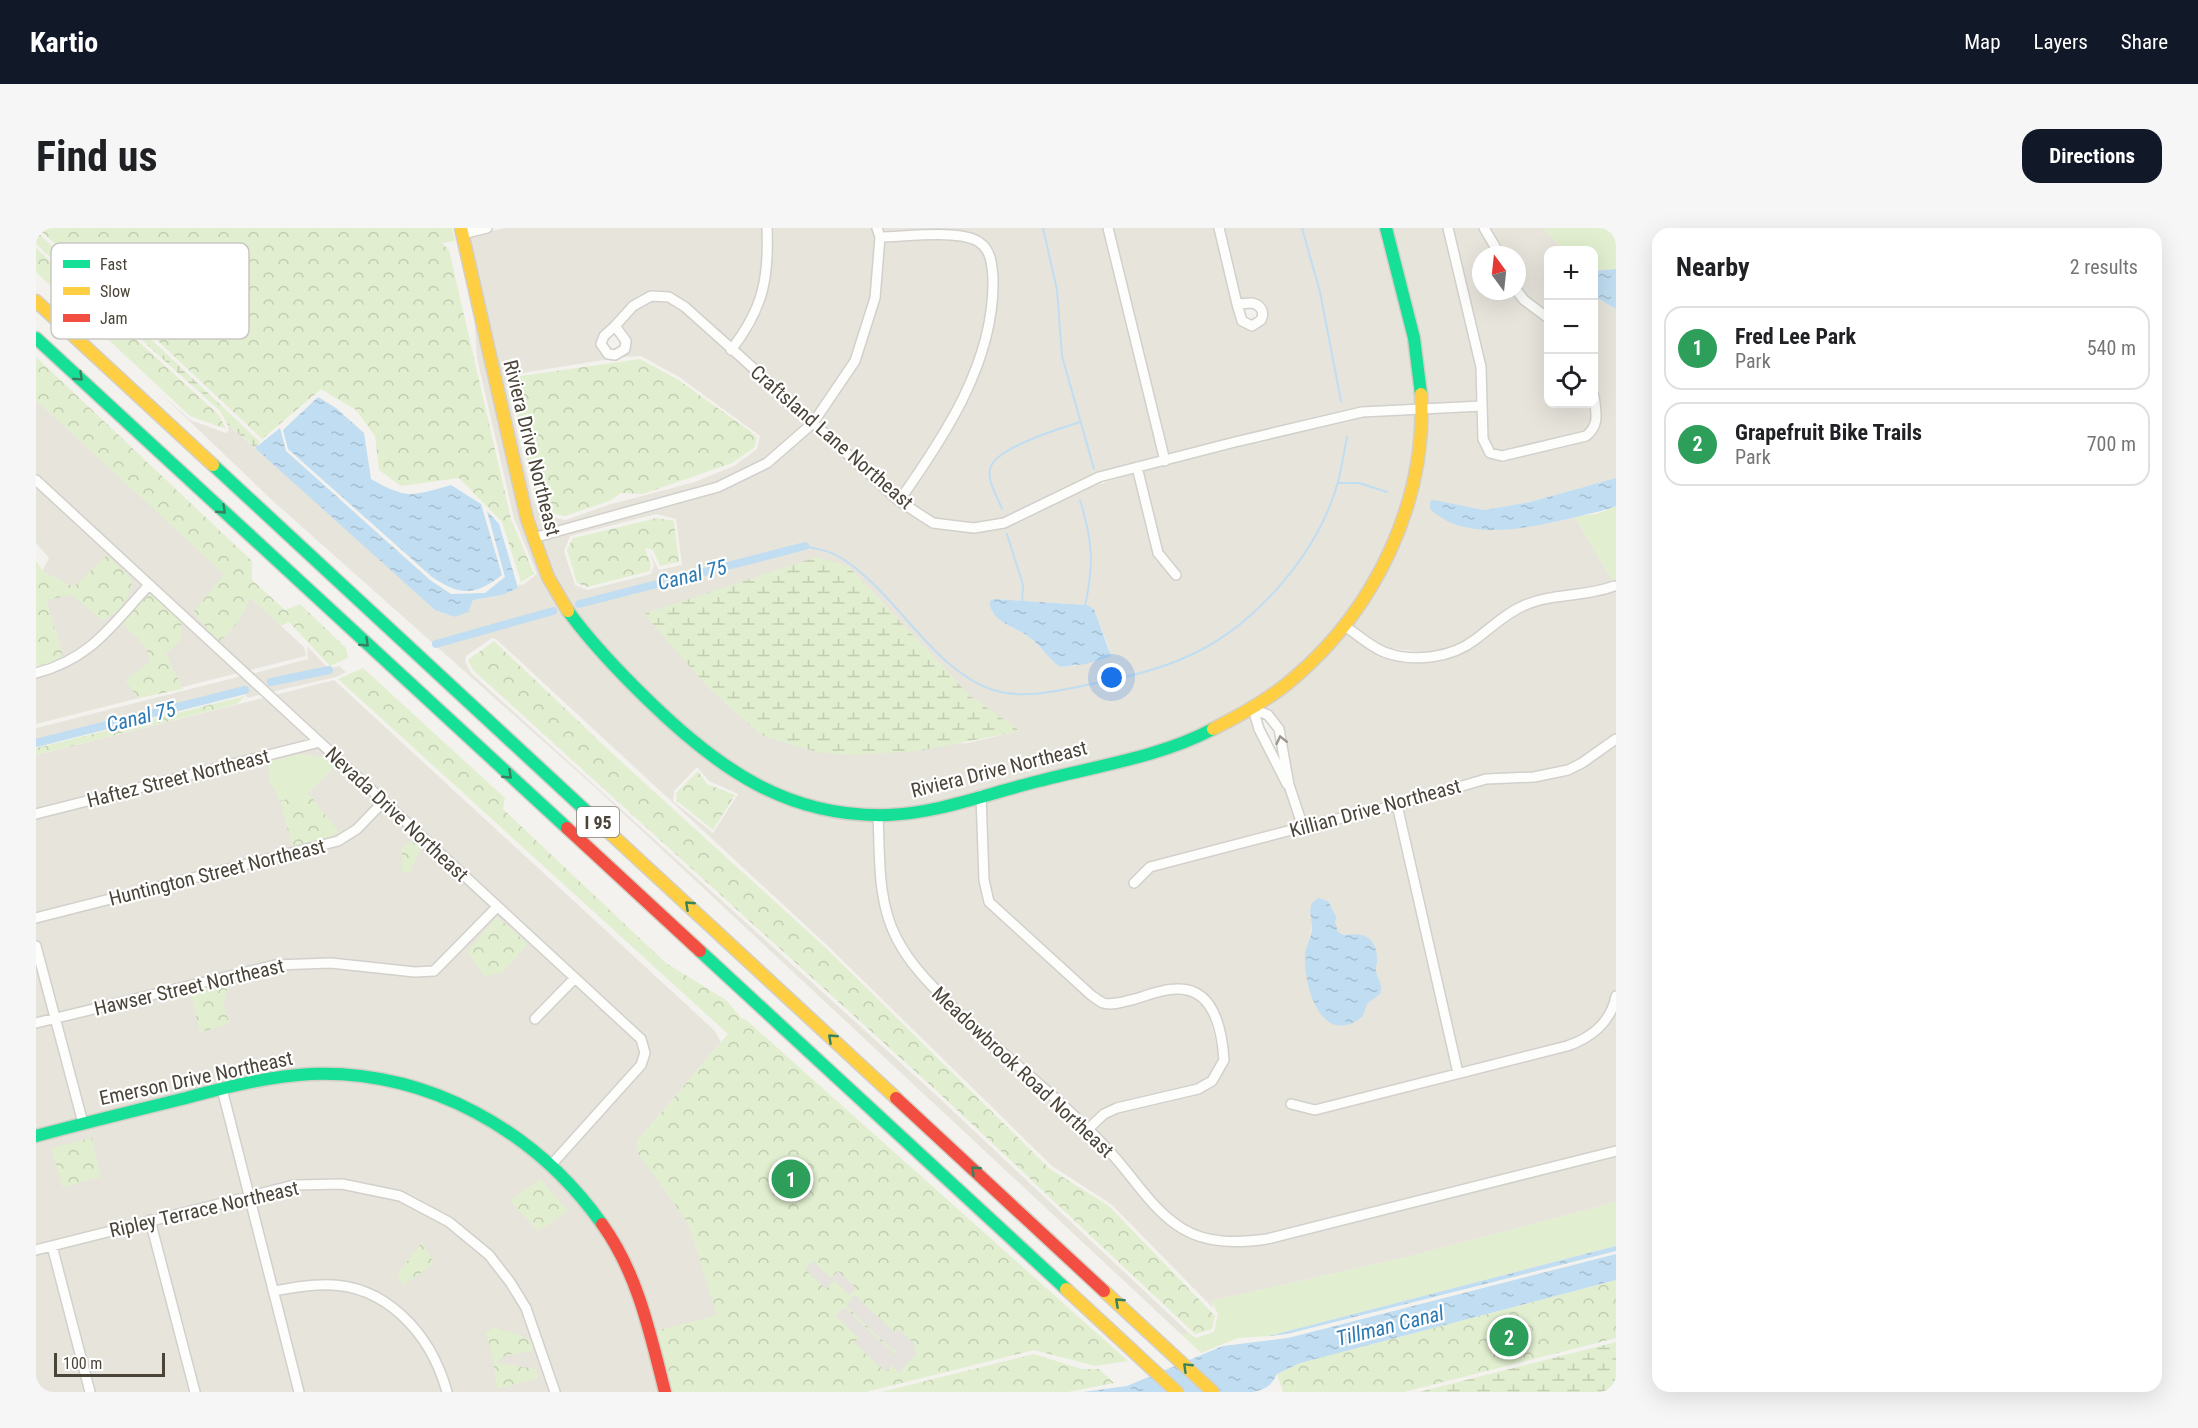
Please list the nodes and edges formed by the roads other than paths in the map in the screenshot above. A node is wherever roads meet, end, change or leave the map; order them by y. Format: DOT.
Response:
graph roads {
  1 [pos="487,228"];
  2 [pos="767,228"];
  3 [pos="1108,228"];
  4 [pos="1219,228"];
  5 [pos="1386,228"];
  6 [pos="1448,228"];
  7 [pos="1484,228"];
  8 [pos="461,231"];
  9 [pos="878,233"];
  10 [pos="1495,246"];
  11 [pos="1524,300"];
  12 [pos="36,301"];
  13 [pos="1237,304"];
  14 [pos="51,315"];
  15 [pos="1544,315"];
  16 [pos="615,326"];
  17 [pos="36,338"];
  18 [pos="77,339"];
  19 [pos="731,350"];
  20 [pos="1482,406"];
  21 [pos="1595,408"];
  22 [pos="1422,409"];
  23 [pos="813,423"];
  24 [pos="1165,461"];
  25 [pos="1137,467"];
  26 [pos="36,480"];
  27 [pos="899,501"];
  28 [pos="532,538"];
  29 [pos="1176,575"];
  30 [pos="149,585"];
  31 [pos="1614,586"];
  32 [pos="1346,627"];
  33 [pos="36,673"];
  34 [pos="1252,709"];
  35 [pos="1616,739"];
  36 [pos="320,742"];
  37 [pos="1289,784"];
  38 [pos="981,795"];
  39 [pos="384,801"];
  40 [pos="1397,805"];
  41 [pos="36,814"];
  42 [pos="878,814"];
  43 [pos="1303,827"];
  44 [pos="1134,883"];
  45 [pos="496,908"];
  46 [pos="36,918"];
  47 [pos="36,946"];
  48 [pos="574,979"];
  49 [pos="1616,996"];
  50 [pos="54,1019"];
  51 [pos="536,1019"];
  52 [pos="36,1023"];
  53 [pos="1458,1073"];
  54 [pos="222,1089"];
  55 [pos="1291,1104"];
  56 [pos="83,1123"];
  57 [pos="1087,1130"];
  58 [pos="36,1136"];
  59 [pos="1616,1151"];
  60 [pos="552,1164"];
  61 [pos="248,1195"];
  62 [pos="150,1220"];
  63 [pos="52,1246"];
  64 [pos="36,1250"];
  65 [pos="273,1291"];
  66 [pos="90,1392"];
  67 [pos="195,1392"];
  68 [pos="299,1392"];
  69 [pos="447,1392"];
  70 [pos="555,1392"];
  71 [pos="665,1392"];
  72 [pos="1177,1392"];
  73 [pos="1213,1392"];
  1 -- 8 [label="street"];
  2 -- 19 [label="street"];
  3 -- 24 [label="street"];
  4 -- 13 [label="street"];
  5 -- 22 [label="main road, Riviera Drive Northeast"];
  6 -- 20 [label="street"];
  7 -- 10 [label="street"];
  8 -- 28 [label="main road, Riviera Drive Northeast"];
  9 -- 23 [label="street"];
  9 -- 27 [label="street"];
  11 -- 15 [label="street"];
  14 -- 12 [label="main road, I 95, one-way"];
  16 -- 19 [label="street, Craftsland Lane Northeast"];
  17 -- 72 [label="main road, I 95, one-way"];
  73 -- 18 [label="main road, I 95, one-way"];
  19 -- 23 [label="street, Craftsland Lane Northeast"];
  20 -- 21 [label="street"];
  20 -- 22 [label="street, Craftsland Lane Northeast"];
  22 -- 24 [label="street, Craftsland Lane Northeast"];
  22 -- 32 [label="main road, Riviera Drive Northeast"];
  23 -- 27 [label="street, Craftsland Lane Northeast"];
  23 -- 28 [label="street"];
  24 -- 25 [label="street, Craftsland Lane Northeast"];
  25 -- 27 [label="street, Craftsland Lane Northeast"];
  25 -- 29 [label="street"];
  26 -- 30 [label="street, Nevada Drive Northeast"];
  28 -- 42 [label="main road, Riviera Drive Northeast"];
  30 -- 33 [label="street"];
  30 -- 36 [label="street, Nevada Drive Northeast"];
  31 -- 32 [label="street"];
  32 -- 34 [label="main road, Riviera Drive Northeast"];
  34 -- 37 [label="street"];
  37 -- 34 [label="street, one-way"];
  34 -- 38 [label="main road, Riviera Drive Northeast"];
  35 -- 40 [label="street, Killian Drive Northeast"];
  36 -- 39 [label="street, Nevada Drive Northeast"];
  36 -- 41 [label="street, Haftez Street Northeast"];
  37 -- 43 [label="street"];
  38 -- 42 [label="main road, Riviera Drive Northeast"];
  38 -- 57 [label="street"];
  39 -- 45 [label="street, Nevada Drive Northeast"];
  39 -- 46 [label="street, Huntington Street Northeast"];
  40 -- 43 [label="street, Killian Drive Northeast"];
  40 -- 53 [label="street"];
  42 -- 57 [label="street, Meadowbrook Road Northeast"];
  43 -- 44 [label="street, Killian Drive Northeast"];
  45 -- 48 [label="street, Nevada Drive Northeast"];
  45 -- 50 [label="street, Hawser Street Northeast"];
  47 -- 50 [label="street"];
  48 -- 51 [label="street"];
  48 -- 60 [label="street, Nevada Drive Northeast"];
  49 -- 53 [label="street"];
  50 -- 52 [label="street, Hawser Street Northeast"];
  50 -- 56 [label="street"];
  53 -- 55 [label="street"];
  54 -- 56 [label="main road, Emerson Drive Northeast"];
  54 -- 60 [label="main road, Emerson Drive Northeast"];
  54 -- 61 [label="street"];
  56 -- 58 [label="main road, Emerson Drive Northeast"];
  57 -- 59 [label="street, Meadowbrook Road Northeast"];
  60 -- 71 [label="main road, Emerson Drive Northeast"];
  61 -- 62 [label="street, Ripley Terrace Northeast"];
  61 -- 65 [label="street"];
  61 -- 70 [label="street, Ripley Terrace Northeast"];
  62 -- 63 [label="street, Ripley Terrace Northeast"];
  62 -- 67 [label="street"];
  63 -- 64 [label="street, Ripley Terrace Northeast"];
  63 -- 66 [label="street"];
  65 -- 68 [label="street"];
  65 -- 69 [label="street"];
}
